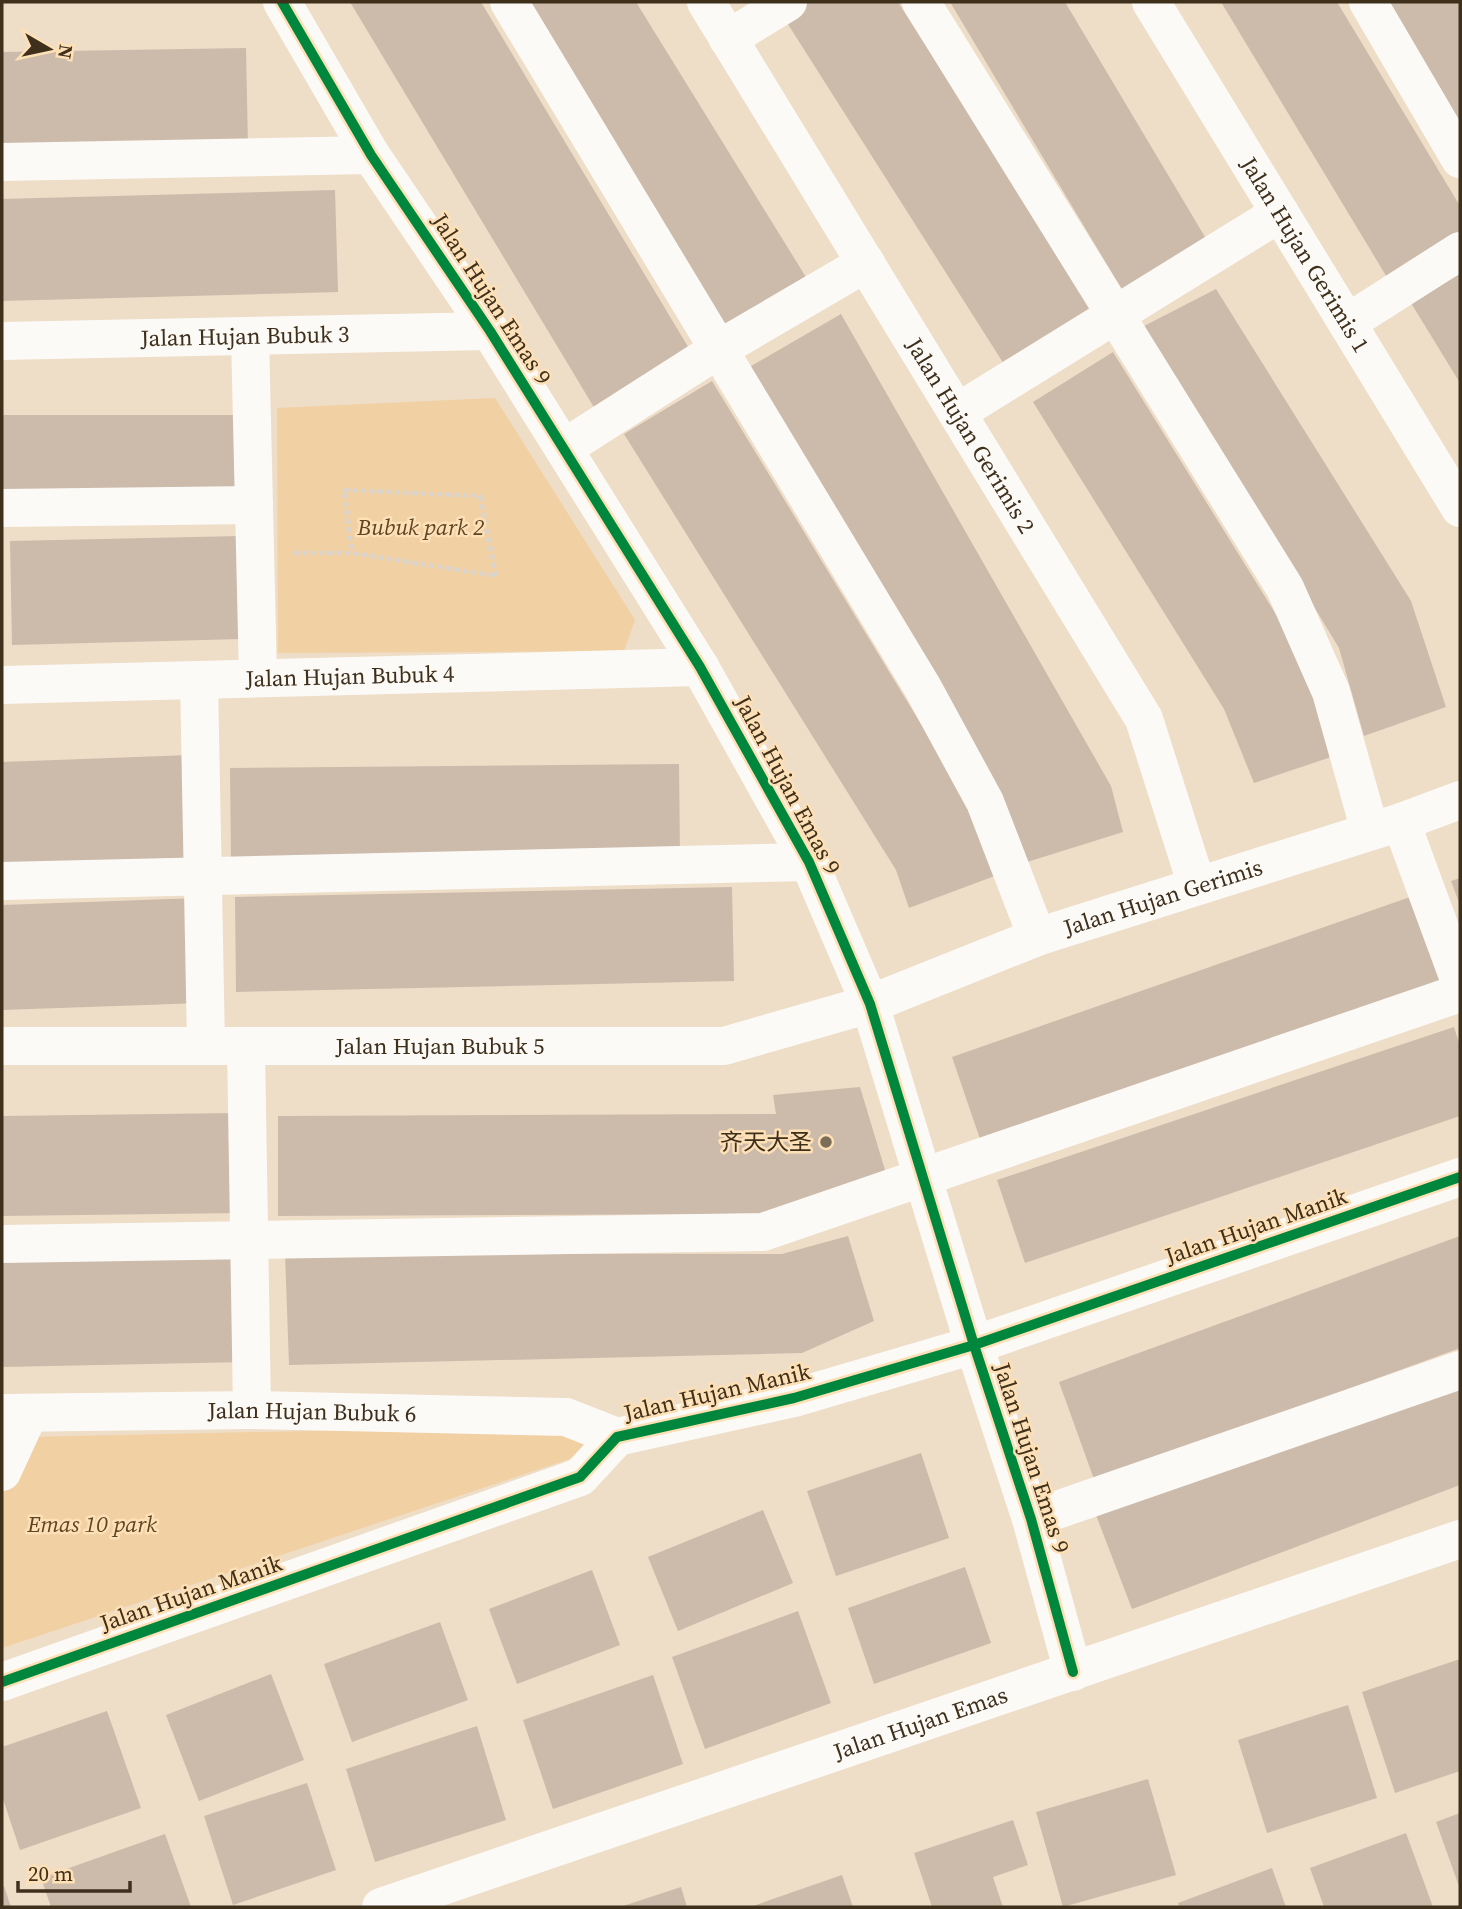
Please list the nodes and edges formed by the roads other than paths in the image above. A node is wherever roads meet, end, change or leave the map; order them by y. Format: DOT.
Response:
graph roads {
  1 [pos="282,2"];
  2 [pos="509,2"];
  3 [pos="706,2"];
  4 [pos="788,2"];
  5 [pos="921,2"];
  6 [pos="1151,2"];
  7 [pos="1368,2"];
  8 [pos="729,39"];
  9 [pos="371,155"];
  10 [pos="1460,159"];
  11 [pos="2,162"];
  12 [pos="1280,213"];
  13 [pos="1460,251"];
  14 [pos="866,263"];
  15 [pos="1116,316"];
  16 [pos="1347,323"];
  17 [pos="489,331"];
  18 [pos="250,336"];
  19 [pos="2,341"];
  20 [pos="719,349"];
  21 [pos="958,412"];
  22 [pos="564,447"];
  23 [pos="254,505"];
  24 [pos="2,508"];
  25 [pos="1460,508"];
  26 [pos="700,667"];
  27 [pos="258,678"];
  28 [pos="199,680"];
  29 [pos="2,685"];
  30 [pos="1460,800"];
  31 [pos="1385,827"];
  32 [pos="809,862"];
  33 [pos="205,876"];
  34 [pos="2,881"];
  35 [pos="1197,886"];
  36 [pos="1037,937"];
  37 [pos="1460,982"];
  38 [pos="1460,993"];
  39 [pos="870,1004"];
  40 [pos="206,1045"];
  41 [pos="2,1046"];
  42 [pos="246,1047"];
  43 [pos="1460,1177"];
  44 [pos="923,1178"];
  45 [pos="249,1240"];
  46 [pos="2,1244"];
  47 [pos="974,1345"];
  48 [pos="1460,1370"];
  49 [pos="252,1410"];
  50 [pos="15,1413"];
  51 [pos="617,1437"];
  52 [pos="2,1472"];
  53 [pos="1031,1519"];
  54 [pos="1460,1539"];
  55 [pos="1073,1672"];
  56 [pos="2,1682"];
  57 [pos="381,1907"];
  1 -- 9 [label="street, Jalan Hujan Emas 9"];
  2 -- 20 [label="street"];
  3 -- 8 [label="street, Jalan Hujan Gerimis 2"];
  4 -- 8 [label="street"];
  5 -- 15 [label="street"];
  6 -- 12 [label="street, Jalan Hujan Gerimis 1"];
  7 -- 10 [label="street"];
  8 -- 14 [label="street, Jalan Hujan Gerimis 2"];
  9 -- 11 [label="street"];
  9 -- 17 [label="street, Jalan Hujan Emas 9"];
  12 -- 15 [label="street"];
  12 -- 16 [label="street, Jalan Hujan Gerimis 1"];
  13 -- 16 [label="street"];
  14 -- 20 [label="street"];
  14 -- 21 [label="street, Jalan Hujan Gerimis 2"];
  15 -- 21 [label="street"];
  15 -- 31 [label="street"];
  16 -- 25 [label="street, Jalan Hujan Gerimis 1"];
  17 -- 18 [label="street, Jalan Hujan Bubuk 3"];
  17 -- 22 [label="street, Jalan Hujan Emas 9"];
  18 -- 19 [label="street, Jalan Hujan Bubuk 3"];
  18 -- 23 [label="street"];
  20 -- 22 [label="street"];
  20 -- 36 [label="street"];
  21 -- 35 [label="street, Jalan Hujan Gerimis 2"];
  22 -- 26 [label="street, Jalan Hujan Emas 9"];
  23 -- 24 [label="street"];
  23 -- 27 [label="street"];
  26 -- 27 [label="street, Jalan Hujan Bubuk 4"];
  26 -- 32 [label="street, Jalan Hujan Emas 9"];
  27 -- 28 [label="street, Jalan Hujan Bubuk 4"];
  28 -- 29 [label="street, Jalan Hujan Bubuk 4"];
  28 -- 33 [label="street"];
  30 -- 31 [label="street, Jalan Hujan Gerimis"];
  31 -- 35 [label="street, Jalan Hujan Gerimis"];
  31 -- 37 [label="street"];
  32 -- 33 [label="street"];
  32 -- 39 [label="street, Jalan Hujan Emas 9"];
  33 -- 34 [label="street"];
  33 -- 40 [label="street"];
  35 -- 36 [label="street, Jalan Hujan Gerimis"];
  36 -- 39 [label="street, Jalan Hujan Gerimis"];
  38 -- 44 [label="street"];
  39 -- 42 [label="street, Jalan Hujan Bubuk 5"];
  39 -- 44 [label="street, Jalan Hujan Emas 9"];
  40 -- 41 [label="street, Jalan Hujan Bubuk 5"];
  40 -- 42 [label="street, Jalan Hujan Bubuk 5"];
  42 -- 45 [label="street"];
  43 -- 47 [label="street, Jalan Hujan Manik"];
  44 -- 45 [label="street"];
  44 -- 47 [label="street, Jalan Hujan Emas 9"];
  45 -- 46 [label="street"];
  45 -- 49 [label="street"];
  47 -- 51 [label="street, Jalan Hujan Manik"];
  47 -- 53 [label="street, Jalan Hujan Emas 9"];
  48 -- 53 [label="street"];
  49 -- 50 [label="street, Jalan Hujan Bubuk 6"];
  49 -- 51 [label="street, Jalan Hujan Bubuk 6"];
  50 -- 52 [label="street"];
  51 -- 56 [label="street, Jalan Hujan Manik"];
  53 -- 55 [label="street, Jalan Hujan Emas 9"];
  54 -- 55 [label="street, Jalan Hujan Emas"];
  55 -- 57 [label="street, Jalan Hujan Emas"];
}
